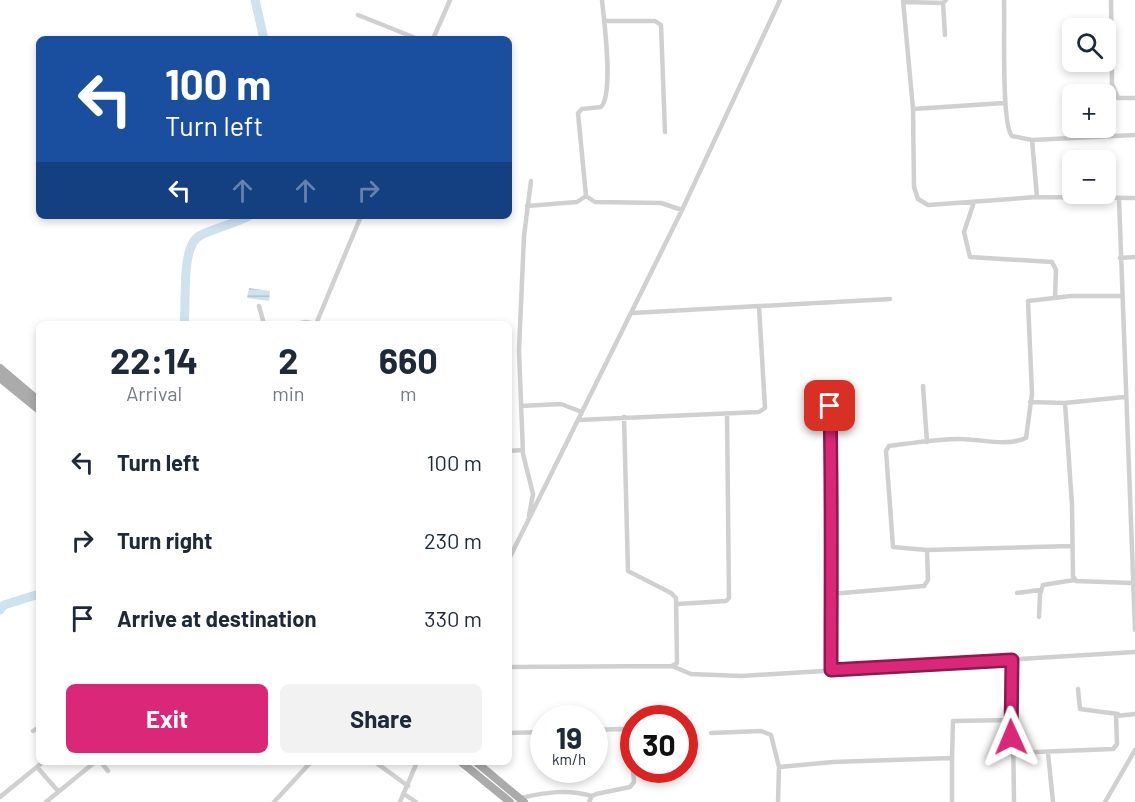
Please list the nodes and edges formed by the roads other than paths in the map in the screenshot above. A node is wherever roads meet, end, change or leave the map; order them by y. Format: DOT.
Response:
graph roads {
  1 [pos="450,0"];
  2 [pos="602,0"];
  3 [pos="780,0"];
  4 [pos="1004,0"];
  5 [pos="1111,0"];
  6 [pos="904,1"];
  7 [pos="944,2"];
  8 [pos="358,15"];
  9 [pos="604,21"];
  10 [pos="945,35"];
  11 [pos="410,36"];
  12 [pos="434,36"];
  13 [pos="1135,98"];
  14 [pos="1004,103"];
  15 [pos="912,109"];
  16 [pos="665,132"];
  17 [pos="1135,135"];
  18 [pos="1032,140"];
  19 [pos="531,181"];
  20 [pos="586,196"];
  21 [pos="1037,197"];
  22 [pos="1135,198"];
  23 [pos="1119,199"];
  24 [pos="974,202"];
  25 [pos="527,206"];
  26 [pos="682,210"];
  27 [pos="360,219"];
  28 [pos="1135,257"];
  29 [pos="1120,258"];
  30 [pos="1122,296"];
  31 [pos="1055,298"];
  32 [pos="890,299"];
  33 [pos="259,306"];
  34 [pos="759,307"];
  35 [pos="632,313"];
  36 [pos="263,321"];
  37 [pos="317,321"];
  38 [pos="0,368"];
  39 [pos="0,378"];
  40 [pos="923,386"];
  41 [pos="1124,397"];
  42 [pos="36,398"];
  43 [pos="1030,402"];
  44 [pos="1065,403"];
  45 [pos="521,406"];
  46 [pos="830,406"];
  47 [pos="36,408"];
  48 [pos="582,412"];
  49 [pos="727,415"];
  50 [pos="624,417"];
  51 [pos="578,420"];
  52 [pos="1128,436"];
  53 [pos="1135,436"];
  54 [pos="927,442"];
  55 [pos="523,450"];
  56 [pos="512,451"];
  57 [pos="529,519"];
  58 [pos="1133,540"];
  59 [pos="1072,546"];
  60 [pos="927,550"];
  61 [pos="512,553"];
  62 [pos="1074,580"];
  63 [pos="1132,583"];
  64 [pos="1040,590"];
  65 [pos="1017,593"];
  66 [pos="831,594"];
  67 [pos="677,604"];
  68 [pos="1039,617"];
  69 [pos="1135,630"];
  70 [pos="1135,652"];
  71 [pos="1012,660"];
  72 [pos="672,666"];
  73 [pos="512,667"];
  74 [pos="831,670"];
  75 [pos="1078,689"];
  76 [pos="1118,714"];
  77 [pos="1135,714"];
  78 [pos="1011,720"];
  79 [pos="36,729"];
  80 [pos="33,731"];
  81 [pos="530,732"];
  82 [pos="512,733"];
  83 [pos="711,733"];
  84 [pos="1135,750"];
  85 [pos="1012,753"];
  86 [pos="1048,753"];
  87 [pos="952,758"];
  88 [pos="39,765"];
  89 [pos="91,765"];
  90 [pos="103,765"];
  91 [pos="308,765"];
  92 [pos="379,765"];
  93 [pos="416,765"];
  94 [pos="465,765"];
  95 [pos="480,765"];
  96 [pos="37,767"];
  97 [pos="779,767"];
  98 [pos="108,771"];
  99 [pos="633,783"];
  100 [pos="408,786"];
  101 [pos="58,791"];
  102 [pos="404,794"];
  103 [pos="592,796"];
  104 [pos="0,797"];
  105 [pos="522,800"];
  106 [pos="46,802"];
  107 [pos="274,802"];
  108 [pos="400,802"];
  109 [pos="416,802"];
  110 [pos="510,802"];
  111 [pos="590,802"];
  112 [pos="778,802"];
  113 [pos="952,802"];
  114 [pos="1014,802"];
  115 [pos="1053,802"];
  116 [pos="1105,802"];
  1 -- 12 [label="street"];
  2 -- 9 [label="street"];
  3 -- 26 [label="street"];
  4 -- 14 [label="street"];
  5 -- 13 [label="street"];
  6 -- 7 [label="street"];
  6 -- 15 [label="street"];
  7 -- 10 [label="street"];
  8 -- 11 [label="street"];
  9 -- 16 [label="street"];
  9 -- 20 [label="street"];
  14 -- 15 [label="street"];
  14 -- 18 [label="street"];
  15 -- 24 [label="street"];
  17 -- 18 [label="street"];
  18 -- 21 [label="street"];
  19 -- 25 [label="street"];
  20 -- 25 [label="street"];
  20 -- 26 [label="street"];
  21 -- 23 [label="street"];
  21 -- 24 [label="street"];
  22 -- 23 [label="street"];
  23 -- 29 [label="street"];
  24 -- 31 [label="street"];
  25 -- 45 [label="street"];
  26 -- 35 [label="street"];
  27 -- 37 [label="street"];
  28 -- 29 [label="street"];
  29 -- 30 [label="street"];
  30 -- 31 [label="street"];
  30 -- 41 [label="street"];
  31 -- 43 [label="street"];
  32 -- 34 [label="street"];
  33 -- 36 [label="street"];
  34 -- 35 [label="street"];
  34 -- 49 [label="street"];
  35 -- 48 [label="street"];
  38 -- 42 [label="main road"];
  39 -- 47 [label="main road"];
  40 -- 54 [label="street"];
  41 -- 44 [label="street"];
  41 -- 52 [label="street"];
  43 -- 44 [label="street"];
  43 -- 54 [label="street"];
  44 -- 59 [label="street"];
  45 -- 48 [label="street"];
  45 -- 55 [label="street"];
  46 -- 66 [label="street"];
  48 -- 51 [label="street"];
  49 -- 50 [label="street"];
  49 -- 67 [label="street"];
  50 -- 51 [label="street"];
  50 -- 67 [label="street"];
  51 -- 57 [label="street"];
  52 -- 53 [label="street"];
  52 -- 58 [label="street"];
  54 -- 60 [label="street"];
  55 -- 56 [label="street"];
  55 -- 57 [label="street"];
  57 -- 61 [label="street"];
  58 -- 63 [label="street"];
  59 -- 60 [label="street"];
  59 -- 62 [label="street"];
  60 -- 66 [label="street"];
  62 -- 63 [label="street"];
  62 -- 64 [label="street"];
  63 -- 69 [label="street"];
  64 -- 65 [label="street"];
  64 -- 68 [label="street"];
  66 -- 74 [label="street"];
  67 -- 72 [label="street"];
  70 -- 71 [label="street"];
  71 -- 74 [label="street"];
  71 -- 78 [label="street"];
  72 -- 73 [label="street"];
  72 -- 74 [label="street"];
  75 -- 76 [label="street"];
  76 -- 77 [label="street"];
  76 -- 86 [label="street"];
  78 -- 85 [label="street"];
  78 -- 87 [label="street"];
  79 -- 80 [label="street"];
  81 -- 82 [label="street"];
  83 -- 97 [label="street"];
  84 -- 116 [label="street"];
  85 -- 86 [label="street"];
  85 -- 114 [label="street"];
  86 -- 115 [label="street"];
  87 -- 97 [label="street"];
  87 -- 113 [label="street"];
  88 -- 96 [label="street"];
  89 -- 101 [label="street"];
  90 -- 98 [label="street"];
  91 -- 107 [label="street"];
  92 -- 100 [label="street"];
  93 -- 100 [label="street"];
  94 -- 110 [label="main road"];
  95 -- 105 [label="main road"];
  96 -- 101 [label="street"];
  96 -- 104 [label="street"];
  97 -- 112 [label="street"];
  99 -- 103 [label="street"];
  100 -- 102 [label="street"];
  101 -- 106 [label="street"];
  102 -- 108 [label="street"];
  102 -- 109 [label="street"];
  103 -- 105 [label="street"];
  103 -- 111 [label="street"];
}
